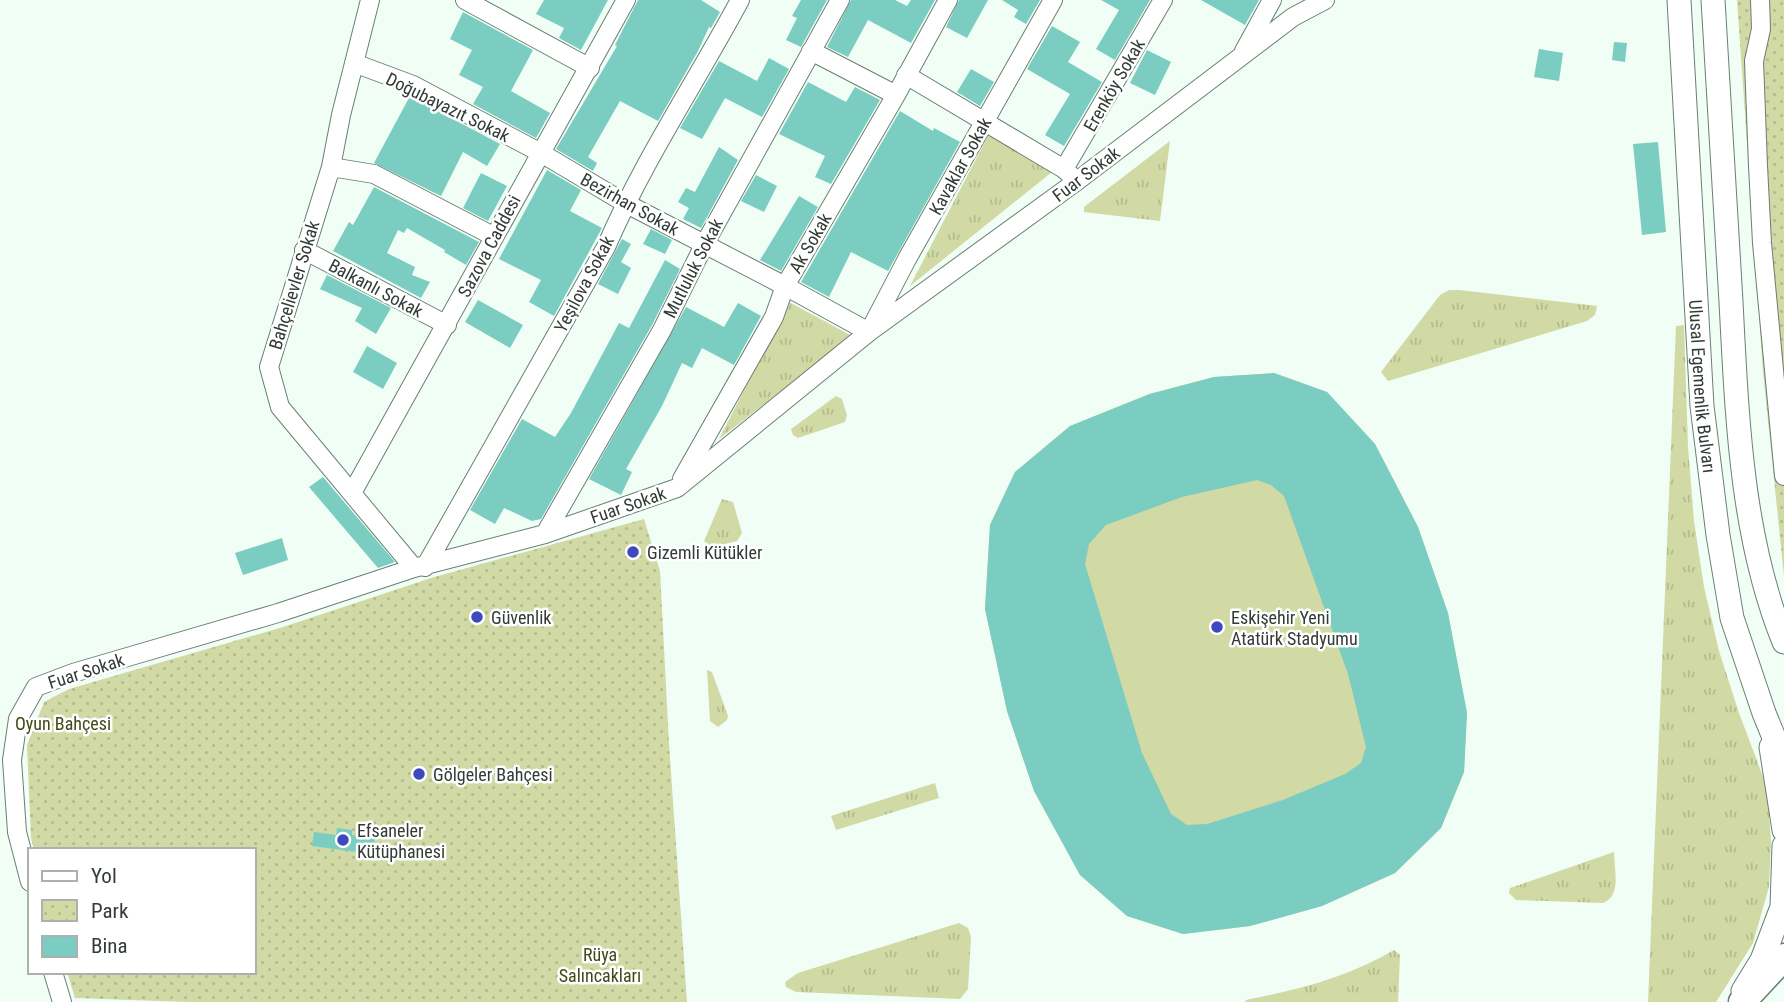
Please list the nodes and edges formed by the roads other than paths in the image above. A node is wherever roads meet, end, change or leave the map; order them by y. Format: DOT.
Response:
graph roads {
  1 [pos="370,0"];
  2 [pos="465,0"];
  3 [pos="626,0"];
  4 [pos="740,0"];
  5 [pos="840,0"];
  6 [pos="948,0"];
  7 [pos="1053,0"];
  8 [pos="1163,0"];
  9 [pos="1272,0"];
  10 [pos="1325,0"];
  11 [pos="1679,0"];
  12 [pos="1713,0"];
  13 [pos="1760,0"];
  14 [pos="811,51"];
  15 [pos="1240,57"];
  16 [pos="354,63"];
  17 [pos="590,68"];
  18 [pos="906,75"];
  19 [pos="896,94"];
  20 [pos="985,121"];
  21 [pos="541,153"];
  22 [pos="331,167"];
  23 [pos="1071,175"];
  24 [pos="625,203"];
  25 [pos="493,236"];
  26 [pos="704,244"];
  27 [pos="304,250"];
  28 [pos="785,286"];
  29 [pos="447,325"];
  30 [pos="869,332"];
  31 [pos="1784,476"];
  32 [pos="677,488"];
  33 [pos="352,493"];
  34 [pos="545,534"];
  35 [pos="420,567"];
  36 [pos="1784,642"];
  37 [pos="1764,713"];
  38 [pos="1784,762"];
  39 [pos="1784,830"];
  40 [pos="1784,846"];
  41 [pos="28,874"];
  42 [pos="1784,957"];
  43 [pos="54,974"];
  44 [pos="62,1002"];
  45 [pos="1739,1002"];
  1 -- 16 [label="street, Bahçelievler Sokak"];
  2 -- 17 [label="street"];
  3 -- 17 [label="street, Sazova Caddesi"];
  4 -- 24 [label="street, Yeşilova Sokak"];
  5 -- 14 [label="street, Mutluluk Sokak"];
  6 -- 18 [label="street, Ak Sokak"];
  7 -- 20 [label="street, Kavaklar Sokak"];
  8 -- 23 [label="street, Erenköy Sokak"];
  9 -- 15 [label="street"];
  10 -- 15 [label="street, Fuar Sokak"];
  11 -- 37 [label="main road, Ulusal Egemenlik Bulvarı"];
  12 -- 36 [label="main road, Ulusal Egemenlik Bulvarı"];
  13 -- 31 [label="street"];
  14 -- 19 [label="street"];
  14 -- 26 [label="street, Mutluluk Sokak"];
  15 -- 23 [label="street, Fuar Sokak"];
  16 -- 21 [label="street, Doğubayazıt Sokak"];
  16 -- 22 [label="street, Bahçelievler Sokak"];
  17 -- 21 [label="street, Sazova Caddesi"];
  18 -- 19 [label="street, Ak Sokak"];
  18 -- 20 [label="street"];
  19 -- 28 [label="street, Ak Sokak"];
  20 -- 23 [label="street"];
  20 -- 30 [label="street, Kavaklar Sokak"];
  21 -- 24 [label="street, Bezirhan Sokak"];
  21 -- 25 [label="street, Sazova Caddesi"];
  22 -- 25 [label="street"];
  22 -- 27 [label="street, Bahçelievler Sokak"];
  23 -- 30 [label="street, Fuar Sokak"];
  24 -- 26 [label="street, Bezirhan Sokak"];
  24 -- 35 [label="street, Yeşilova Sokak"];
  25 -- 29 [label="street, Sazova Caddesi"];
  26 -- 28 [label="street, Bezirhan Sokak"];
  26 -- 34 [label="street, Mutluluk Sokak"];
  27 -- 29 [label="street, Balkanlı Sokak"];
  27 -- 33 [label="street, Bahçelievler Sokak"];
  28 -- 30 [label="street, Bezirhan Sokak"];
  28 -- 32 [label="street, Ak Sokak"];
  29 -- 33 [label="street, Sazova Caddesi"];
  30 -- 32 [label="street, Fuar Sokak"];
  32 -- 34 [label="street, Fuar Sokak"];
  33 -- 35 [label="street, Bahçelievler Sokak"];
  34 -- 35 [label="street, Fuar Sokak"];
  35 -- 41 [label="street, Fuar Sokak"];
  37 -- 38 [label="main road, Ulusal Egemenlik Bulvarı"];
  37 -- 39 [label="main road"];
  40 -- 45 [label="main road"];
  42 -- 45 [label="highway"];
  43 -- 44 [label="street"];
}
